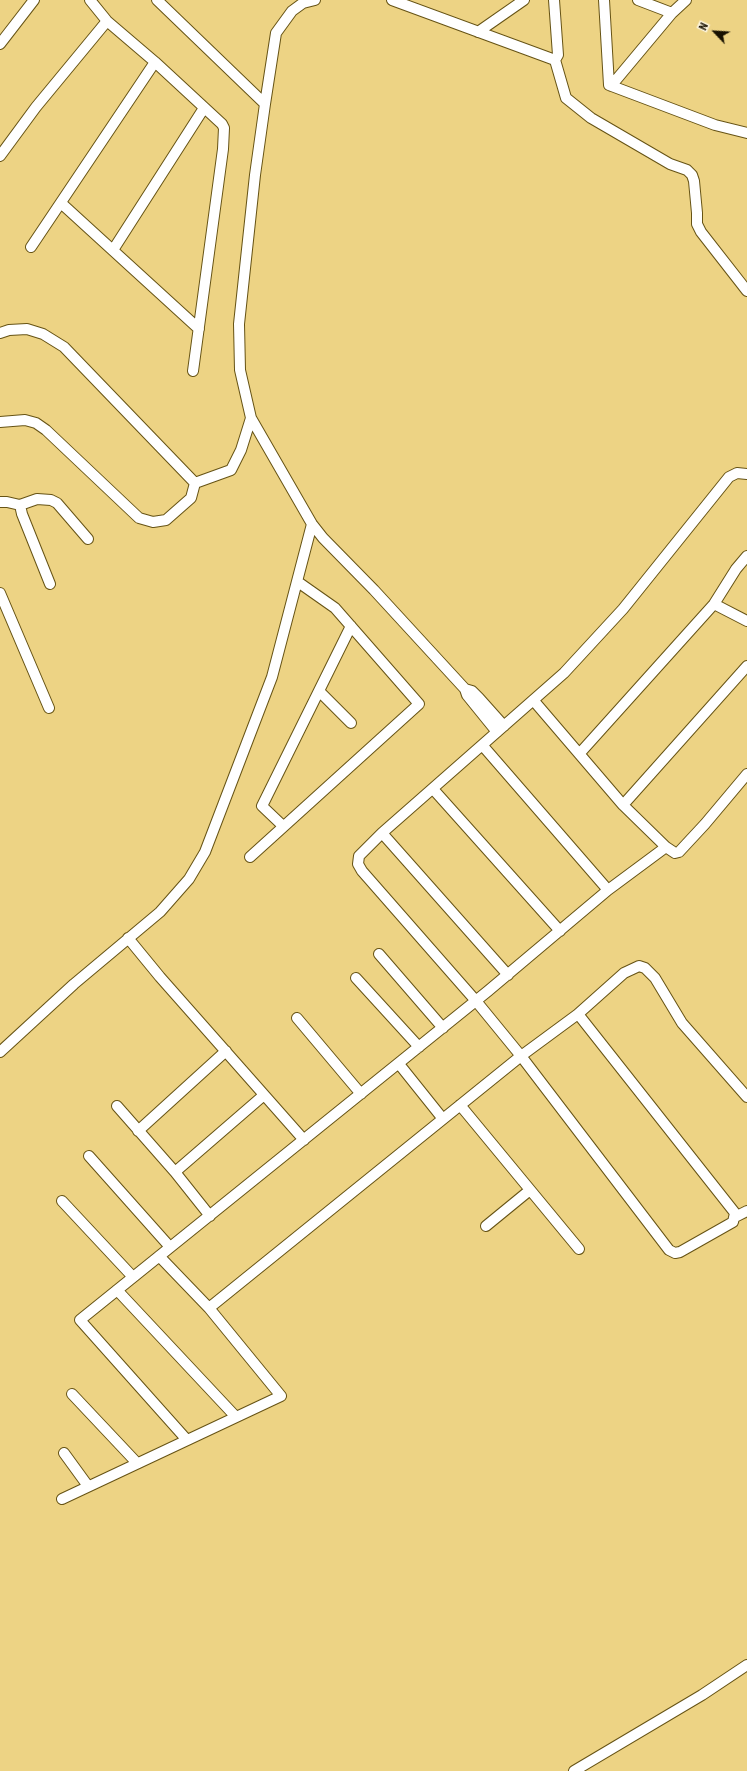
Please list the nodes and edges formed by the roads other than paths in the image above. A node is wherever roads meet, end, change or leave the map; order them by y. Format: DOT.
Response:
graph roads {
  1 [pos="34,0"];
  2 [pos="90,0"];
  3 [pos="157,0"];
  4 [pos="315,0"];
  5 [pos="392,0"];
  6 [pos="524,0"];
  7 [pos="554,0"];
  8 [pos="604,0"];
  9 [pos="638,0"];
  10 [pos="686,0"];
  11 [pos="672,13"];
  12 [pos="107,21"];
  13 [pos="478,32"];
  14 [pos="0,44"];
  15 [pos="555,60"];
  16 [pos="155,62"];
  17 [pos="611,86"];
  18 [pos="265,104"];
  19 [pos="204,108"];
  20 [pos="747,133"];
  21 [pos="0,156"];
  22 [pos="61,203"];
  23 [pos="31,247"];
  24 [pos="113,250"];
  25 [pos="747,291"];
  26 [pos="199,329"];
  27 [pos="0,333"];
  28 [pos="193,371"];
  29 [pos="251,418"];
  30 [pos="0,422"];
  31 [pos="747,474"];
  32 [pos="195,483"];
  33 [pos="0,502"];
  34 [pos="20,505"];
  35 [pos="312,524"];
  36 [pos="88,539"];
  37 [pos="747,556"];
  38 [pos="298,582"];
  39 [pos="50,584"];
  40 [pos="0,593"];
  41 [pos="714,604"];
  42 [pos="747,620"];
  43 [pos="351,626"];
  44 [pos="747,666"];
  45 [pos="319,691"];
  46 [pos="534,701"];
  47 [pos="49,708"];
  48 [pos="351,722"];
  49 [pos="500,729"];
  50 [pos="483,746"];
  51 [pos="580,754"];
  52 [pos="747,774"];
  53 [pos="433,789"];
  54 [pos="623,805"];
  55 [pos="283,826"];
  56 [pos="382,833"];
  57 [pos="666,847"];
  58 [pos="250,857"];
  59 [pos="608,890"];
  60 [pos="560,931"];
  61 [pos="128,938"];
  62 [pos="379,954"];
  63 [pos="508,975"];
  64 [pos="356,978"];
  65 [pos="476,1001"];
  66 [pos="578,1014"];
  67 [pos="297,1018"];
  68 [pos="443,1028"];
  69 [pos="419,1047"];
  70 [pos="226,1051"];
  71 [pos="0,1052"];
  72 [pos="521,1056"];
  73 [pos="399,1064"];
  74 [pos="361,1094"];
  75 [pos="264,1095"];
  76 [pos="747,1097"];
  77 [pos="460,1105"];
  78 [pos="117,1106"];
  79 [pos="443,1119"];
  80 [pos="138,1131"];
  81 [pos="304,1140"];
  82 [pos="90,1156"];
  83 [pos="174,1172"];
  84 [pos="530,1190"];
  85 [pos="62,1201"];
  86 [pos="747,1211"];
  87 [pos="210,1216"];
  88 [pos="735,1217"];
  89 [pos="486,1226"];
  90 [pos="170,1247"];
  91 [pos="579,1249"];
  92 [pos="159,1256"];
  93 [pos="133,1276"];
  94 [pos="117,1290"];
  95 [pos="209,1308"];
  96 [pos="72,1394"];
  97 [pos="236,1417"];
  98 [pos="187,1440"];
  99 [pos="64,1453"];
  100 [pos="138,1463"];
  101 [pos="88,1486"];
  102 [pos="62,1499"];
  103 [pos="747,1665"];
  104 [pos="574,1771"];
  1 -- 14 [label="street"];
  2 -- 12 [label="street"];
  3 -- 18 [label="street"];
  4 -- 18 [label="street"];
  5 -- 13 [label="street"];
  6 -- 13 [label="street"];
  7 -- 15 [label="street"];
  8 -- 17 [label="street"];
  9 -- 11 [label="street"];
  10 -- 11 [label="street"];
  11 -- 17 [label="street"];
  12 -- 16 [label="street"];
  12 -- 21 [label="street"];
  13 -- 15 [label="street"];
  15 -- 25 [label="street"];
  16 -- 19 [label="street"];
  16 -- 22 [label="street"];
  17 -- 20 [label="street"];
  18 -- 29 [label="street"];
  19 -- 24 [label="street"];
  19 -- 26 [label="street"];
  22 -- 23 [label="street"];
  22 -- 24 [label="street"];
  24 -- 26 [label="street"];
  26 -- 28 [label="street"];
  27 -- 32 [label="street"];
  29 -- 32 [label="street"];
  29 -- 35 [label="street"];
  30 -- 32 [label="street"];
  31 -- 46 [label="street"];
  33 -- 34 [label="street"];
  34 -- 36 [label="street"];
  34 -- 39 [label="street"];
  35 -- 38 [label="street"];
  35 -- 49 [label="street"];
  37 -- 41 [label="street"];
  38 -- 43 [label="street"];
  38 -- 61 [label="street"];
  40 -- 47 [label="street"];
  41 -- 42 [label="street"];
  41 -- 51 [label="street"];
  43 -- 45 [label="street"];
  43 -- 55 [label="street"];
  44 -- 54 [label="street"];
  45 -- 48 [label="street"];
  45 -- 55 [label="street"];
  46 -- 49 [label="street"];
  46 -- 51 [label="street"];
  49 -- 50 [label="street"];
  50 -- 53 [label="street"];
  50 -- 59 [label="street"];
  51 -- 54 [label="street"];
  52 -- 57 [label="street"];
  53 -- 56 [label="street"];
  53 -- 60 [label="street"];
  54 -- 57 [label="street"];
  55 -- 58 [label="street"];
  56 -- 63 [label="street"];
  56 -- 65 [label="street"];
  57 -- 59 [label="street"];
  59 -- 60 [label="street"];
  60 -- 63 [label="street"];
  61 -- 70 [label="street"];
  61 -- 71 [label="street"];
  62 -- 68 [label="street"];
  63 -- 65 [label="street"];
  64 -- 69 [label="street"];
  65 -- 68 [label="street"];
  65 -- 72 [label="street"];
  66 -- 72 [label="street"];
  66 -- 76 [label="street"];
  66 -- 88 [label="street"];
  67 -- 74 [label="street"];
  68 -- 69 [label="street"];
  69 -- 73 [label="street"];
  70 -- 75 [label="street"];
  70 -- 80 [label="street"];
  72 -- 77 [label="street"];
  72 -- 88 [label="street"];
  73 -- 74 [label="street"];
  73 -- 79 [label="street"];
  74 -- 81 [label="street"];
  75 -- 81 [label="street"];
  75 -- 83 [label="street"];
  77 -- 79 [label="street"];
  77 -- 84 [label="street"];
  78 -- 80 [label="street"];
  79 -- 95 [label="street"];
  80 -- 83 [label="street"];
  81 -- 87 [label="street"];
  82 -- 90 [label="street"];
  83 -- 87 [label="street"];
  84 -- 89 [label="street"];
  84 -- 91 [label="street"];
  85 -- 93 [label="street"];
  86 -- 88 [label="street"];
  87 -- 90 [label="street"];
  90 -- 92 [label="street"];
  92 -- 93 [label="street"];
  92 -- 95 [label="street"];
  93 -- 94 [label="street"];
  94 -- 97 [label="street"];
  94 -- 98 [label="street"];
  95 -- 97 [label="street"];
  96 -- 100 [label="street"];
  97 -- 98 [label="street"];
  98 -- 100 [label="street"];
  99 -- 101 [label="street"];
  100 -- 101 [label="street"];
  101 -- 102 [label="street"];
  103 -- 104 [label="street"];
}
